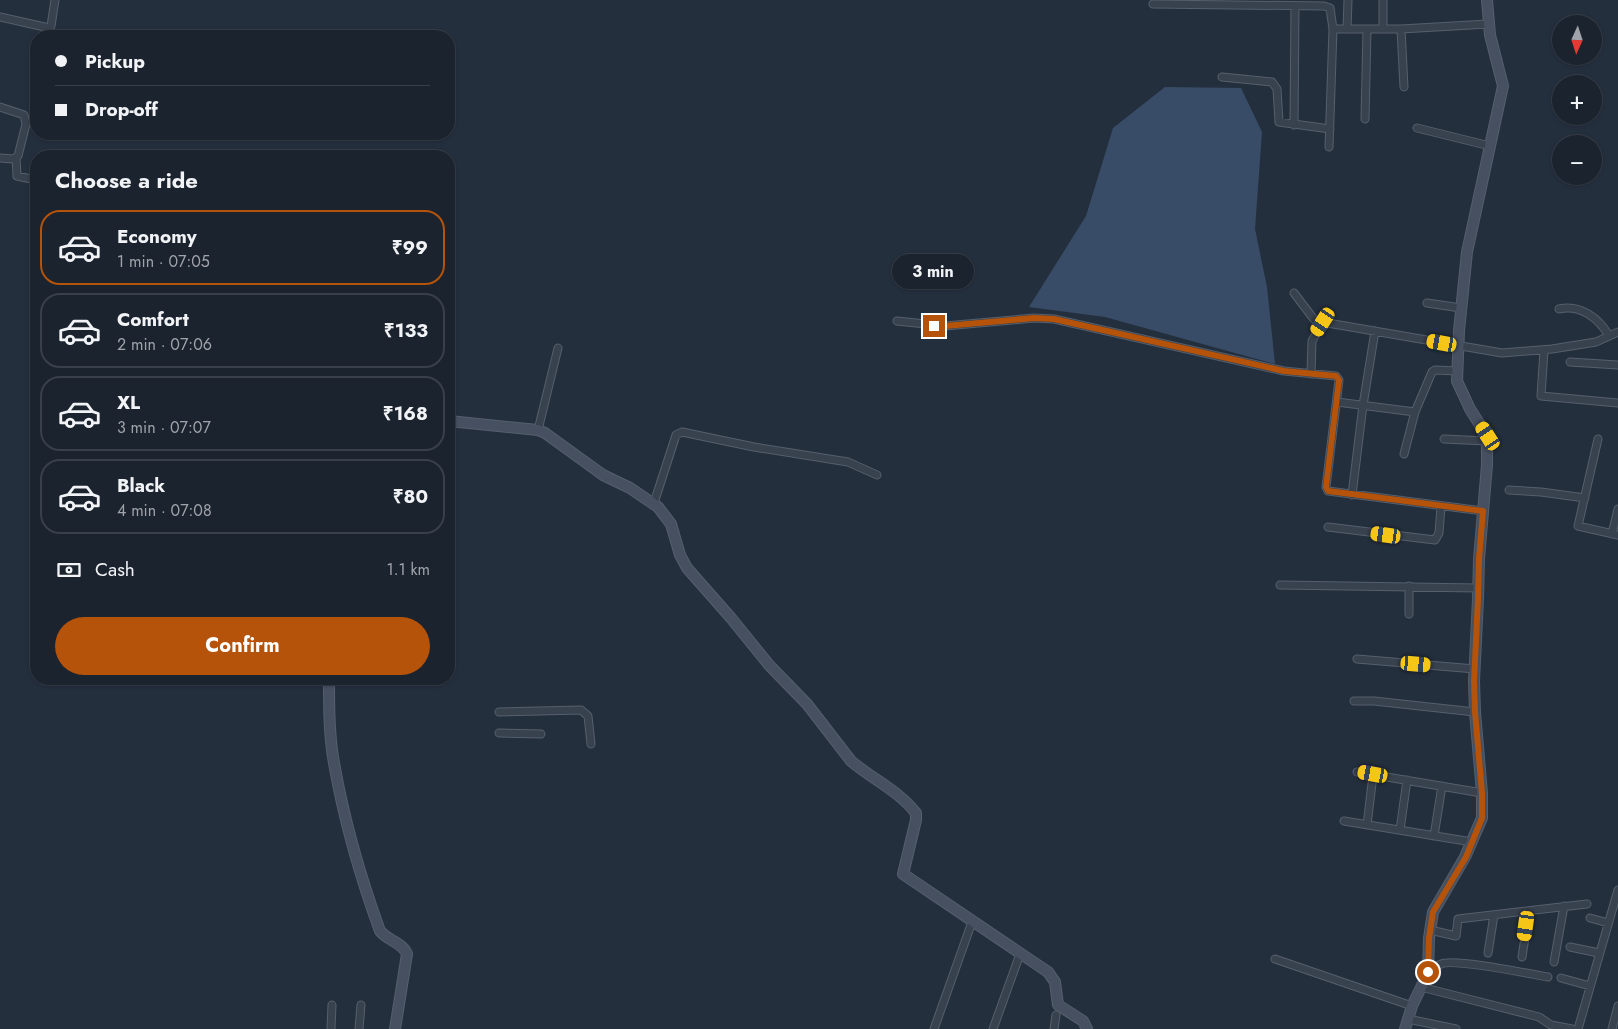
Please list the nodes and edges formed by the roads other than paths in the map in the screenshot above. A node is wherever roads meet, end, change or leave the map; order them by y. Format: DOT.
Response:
graph roads {
  1 [pos="55,0"];
  2 [pos="1348,0"];
  3 [pos="1383,0"];
  4 [pos="1487,0"];
  5 [pos="1153,4"];
  6 [pos="1295,6"];
  7 [pos="0,16"];
  8 [pos="1488,24"];
  9 [pos="1333,29"];
  10 [pos="1347,29"];
  11 [pos="1367,29"];
  12 [pos="1383,29"];
  13 [pos="1401,29"];
  14 [pos="1222,77"];
  15 [pos="1404,86"];
  16 [pos="0,107"];
  17 [pos="1365,119"];
  18 [pos="1294,125"];
  19 [pos="1418,128"];
  20 [pos="1330,129"];
  21 [pos="1490,146"];
  22 [pos="1329,147"];
  23 [pos="0,158"];
  24 [pos="16,158"];
  25 [pos="30,179"];
  26 [pos="1294,293"];
  27 [pos="1427,303"];
  28 [pos="1461,308"];
  29 [pos="1559,310"];
  30 [pos="897,321"];
  31 [pos="1323,322"];
  32 [pos="1375,331"];
  33 [pos="1615,335"];
  34 [pos="1459,346"];
  35 [pos="558,348"];
  36 [pos="1544,350"];
  37 [pos="1570,362"];
  38 [pos="1618,365"];
  39 [pos="1458,371"];
  40 [pos="1311,374"];
  41 [pos="1337,402"];
  42 [pos="1618,402"];
  43 [pos="1363,405"];
  44 [pos="1415,412"];
  45 [pos="455,422"];
  46 [pos="538,430"];
  47 [pos="1444,440"];
  48 [pos="1598,440"];
  49 [pos="1487,441"];
  50 [pos="1404,454"];
  51 [pos="877,475"];
  52 [pos="1509,490"];
  53 [pos="1352,495"];
  54 [pos="1585,498"];
  55 [pos="654,503"];
  56 [pos="1441,507"];
  57 [pos="1618,509"];
  58 [pos="1483,511"];
  59 [pos="1328,527"];
  60 [pos="1615,534"];
  61 [pos="1280,585"];
  62 [pos="1409,586"];
  63 [pos="1478,588"];
  64 [pos="1409,614"];
  65 [pos="1357,658"];
  66 [pos="1475,669"];
  67 [pos="329,685"];
  68 [pos="1354,701"];
  69 [pos="499,712"];
  70 [pos="1475,712"];
  71 [pos="499,733"];
  72 [pos="541,734"];
  73 [pos="590,744"];
  74 [pos="1357,772"];
  75 [pos="1373,774"];
  76 [pos="1407,780"];
  77 [pos="1442,786"];
  78 [pos="1482,793"];
  79 [pos="1344,821"];
  80 [pos="1367,825"];
  81 [pos="1400,830"];
  82 [pos="1434,836"];
  83 [pos="1472,842"];
  84 [pos="1618,890"];
  85 [pos="1587,904"];
  86 [pos="1564,906"];
  87 [pos="1529,911"];
  88 [pos="1494,915"];
  89 [pos="1590,918"];
  90 [pos="972,922"];
  91 [pos="1608,923"];
  92 [pos="1430,930"];
  93 [pos="1570,947"];
  94 [pos="1488,953"];
  95 [pos="1599,953"];
  96 [pos="1020,954"];
  97 [pos="1522,957"];
  98 [pos="1274,959"];
  99 [pos="1554,962"];
  100 [pos="1428,972"];
  101 [pos="1548,977"];
  102 [pos="1561,978"];
  103 [pos="1590,986"];
  104 [pos="1420,987"];
  105 [pos="361,1005"];
  106 [pos="332,1006"];
  107 [pos="1412,1006"];
  108 [pos="1618,1006"];
  109 [pos="1056,1015"];
  110 [pos="1407,1024"];
  111 [pos="331,1029"];
  112 [pos="359,1029"];
  113 [pos="395,1029"];
  114 [pos="934,1029"];
  115 [pos="994,1029"];
  116 [pos="1054,1029"];
  117 [pos="1087,1029"];
  118 [pos="1456,1029"];
  119 [pos="1572,1029"];
  120 [pos="1578,1029"];
  121 [pos="1612,1029"];
  1 -- 7 [label="street"];
  2 -- 10 [label="street"];
  3 -- 12 [label="street"];
  4 -- 8 [label="street"];
  5 -- 6 [label="street"];
  6 -- 9 [label="street"];
  6 -- 18 [label="street"];
  8 -- 13 [label="street"];
  8 -- 21 [label="street"];
  9 -- 10 [label="street"];
  9 -- 20 [label="street"];
  10 -- 11 [label="street"];
  11 -- 12 [label="street"];
  11 -- 17 [label="street"];
  12 -- 13 [label="street"];
  13 -- 15 [label="street"];
  14 -- 18 [label="street"];
  16 -- 24 [label="street"];
  18 -- 20 [label="street"];
  19 -- 21 [label="street"];
  20 -- 22 [label="street"];
  21 -- 28 [label="street"];
  23 -- 24 [label="street"];
  24 -- 25 [label="street"];
  26 -- 31 [label="street"];
  27 -- 28 [label="street"];
  28 -- 34 [label="street"];
  29 -- 33 [label="street"];
  30 -- 40 [label="street"];
  31 -- 32 [label="street"];
  31 -- 40 [label="street"];
  32 -- 34 [label="street"];
  32 -- 43 [label="street"];
  33 -- 36 [label="street"];
  34 -- 36 [label="street"];
  34 -- 39 [label="street"];
  35 -- 46 [label="street"];
  36 -- 42 [label="street"];
  37 -- 38 [label="street"];
  39 -- 44 [label="street"];
  39 -- 49 [label="street"];
  40 -- 41 [label="street"];
  41 -- 43 [label="street"];
  41 -- 53 [label="street"];
  43 -- 44 [label="street"];
  43 -- 53 [label="street"];
  44 -- 50 [label="street"];
  45 -- 46 [label="street"];
  46 -- 55 [label="street"];
  47 -- 49 [label="street"];
  48 -- 54 [label="street"];
  49 -- 58 [label="street"];
  51 -- 55 [label="street"];
  52 -- 54 [label="street"];
  53 -- 56 [label="street"];
  54 -- 60 [label="street"];
  55 -- 90 [label="street"];
  56 -- 58 [label="street"];
  56 -- 59 [label="street"];
  57 -- 60 [label="street"];
  58 -- 63 [label="street"];
  61 -- 62 [label="street"];
  62 -- 63 [label="street"];
  62 -- 64 [label="street"];
  63 -- 66 [label="street"];
  65 -- 66 [label="street"];
  66 -- 70 [label="street"];
  67 -- 113 [label="street"];
  68 -- 70 [label="street"];
  69 -- 73 [label="street"];
  70 -- 78 [label="street"];
  71 -- 72 [label="street"];
  74 -- 75 [label="street"];
  75 -- 76 [label="street"];
  75 -- 80 [label="street"];
  76 -- 77 [label="street"];
  76 -- 81 [label="street"];
  77 -- 78 [label="street"];
  77 -- 82 [label="street"];
  78 -- 83 [label="street"];
  79 -- 80 [label="street"];
  80 -- 81 [label="street"];
  81 -- 82 [label="street"];
  82 -- 83 [label="street"];
  83 -- 92 [label="street"];
  84 -- 91 [label="street"];
  85 -- 86 [label="street"];
  86 -- 87 [label="street"];
  86 -- 99 [label="street"];
  87 -- 88 [label="street"];
  87 -- 97 [label="street"];
  88 -- 92 [label="street"];
  88 -- 94 [label="street"];
  89 -- 91 [label="street"];
  90 -- 96 [label="street"];
  90 -- 114 [label="street"];
  91 -- 95 [label="street"];
  92 -- 100 [label="street"];
  93 -- 95 [label="street"];
  95 -- 103 [label="street"];
  96 -- 115 [label="street"];
  96 -- 117 [label="street"];
  98 -- 107 [label="street"];
  100 -- 101 [label="street"];
  100 -- 104 [label="street"];
  102 -- 103 [label="street"];
  103 -- 120 [label="street"];
  104 -- 107 [label="street"];
  104 -- 119 [label="street"];
  105 -- 112 [label="street"];
  106 -- 111 [label="street"];
  107 -- 110 [label="street"];
  108 -- 121 [label="street"];
  109 -- 116 [label="street"];
  110 -- 118 [label="street"];
}
